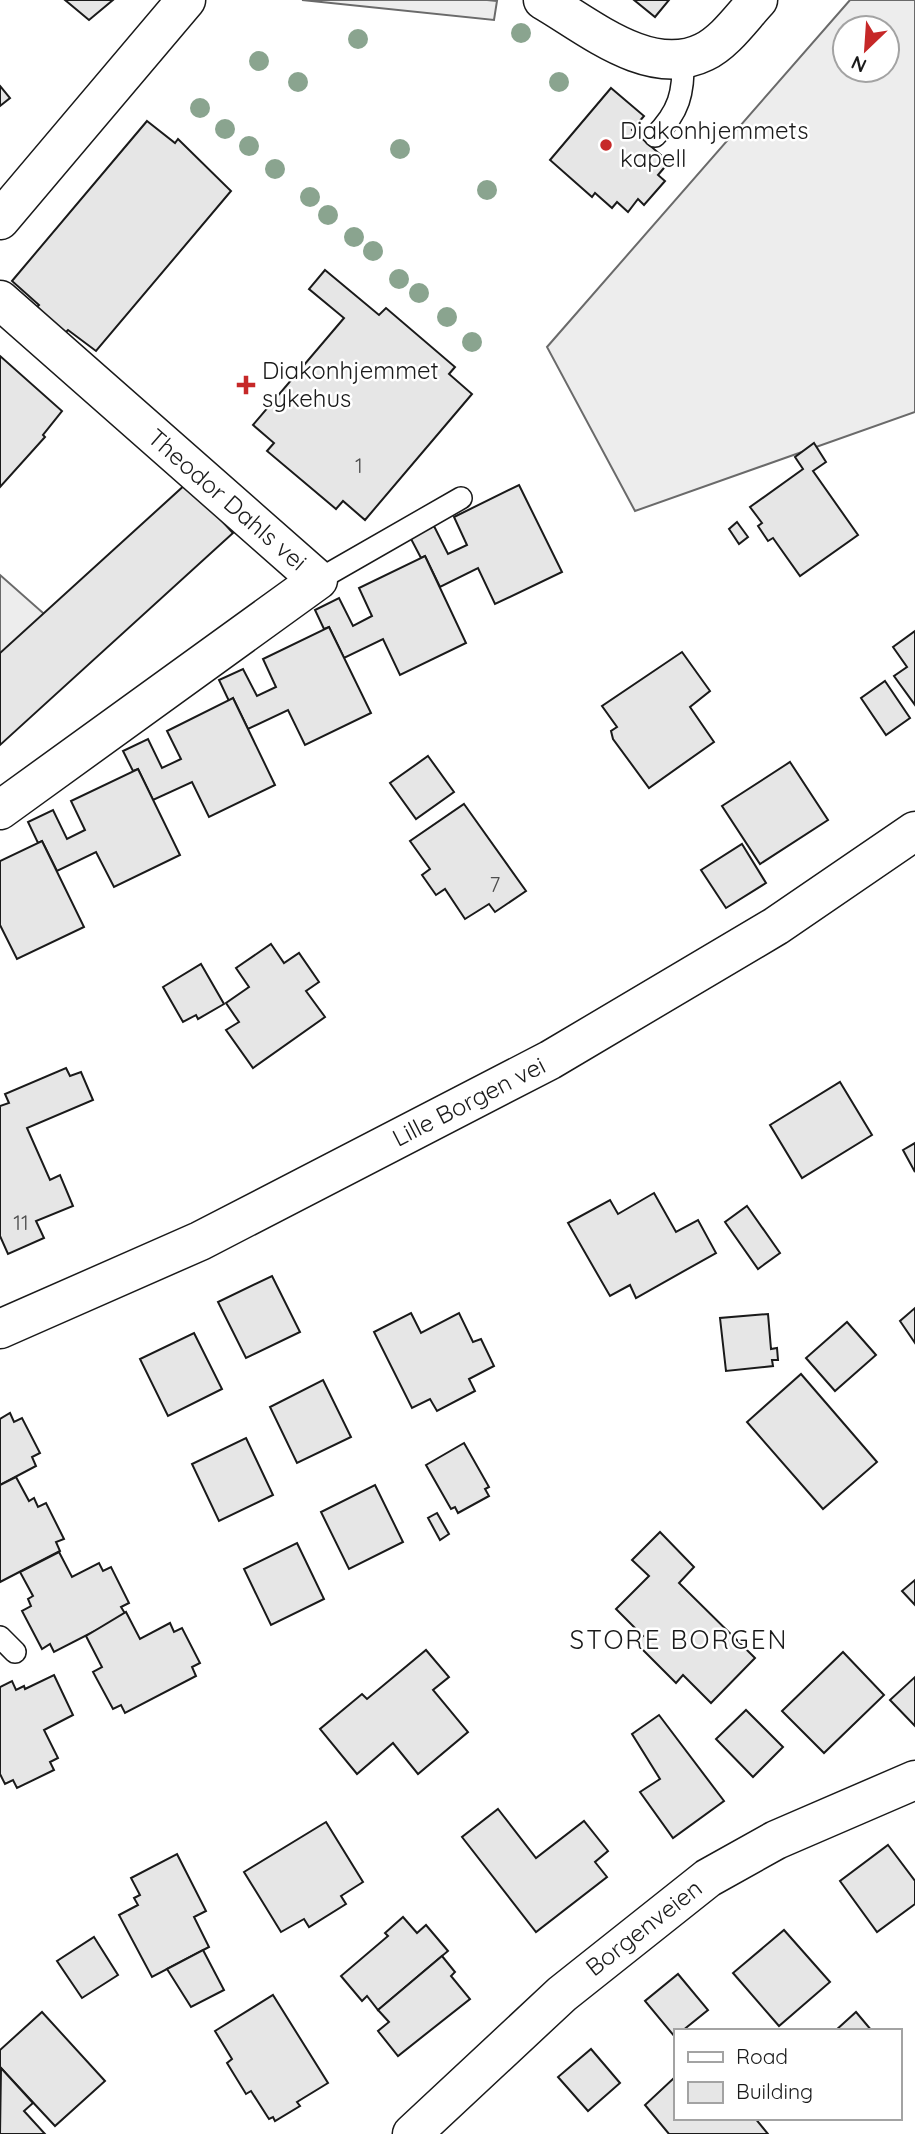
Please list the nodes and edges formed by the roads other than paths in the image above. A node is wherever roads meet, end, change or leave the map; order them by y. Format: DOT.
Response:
graph roads {
  1 [pos="186,0"];
  2 [pos="543,0"];
  3 [pos="758,0"];
  4 [pos="683,59"];
  5 [pos="655,136"];
  6 [pos="0,220"];
  7 [pos="0,300"];
  8 [pos="461,498"];
  9 [pos="318,580"];
  10 [pos="0,810"];
  11 [pos="915,831"];
  12 [pos="0,1329"];
  13 [pos="915,1780"];
  14 [pos="412,2134"];
  1 -- 6 [label="street"];
  2 -- 4 [label="street"];
  3 -- 4 [label="street"];
  4 -- 5 [label="lane"];
  7 -- 9 [label="street, Theodor Dahls vei"];
  8 -- 9 [label="lane"];
  9 -- 10 [label="street, Theodor Dahls vei"];
  11 -- 12 [label="street, Lille Borgen vei"];
  13 -- 14 [label="street, Borgenveien"];
}
